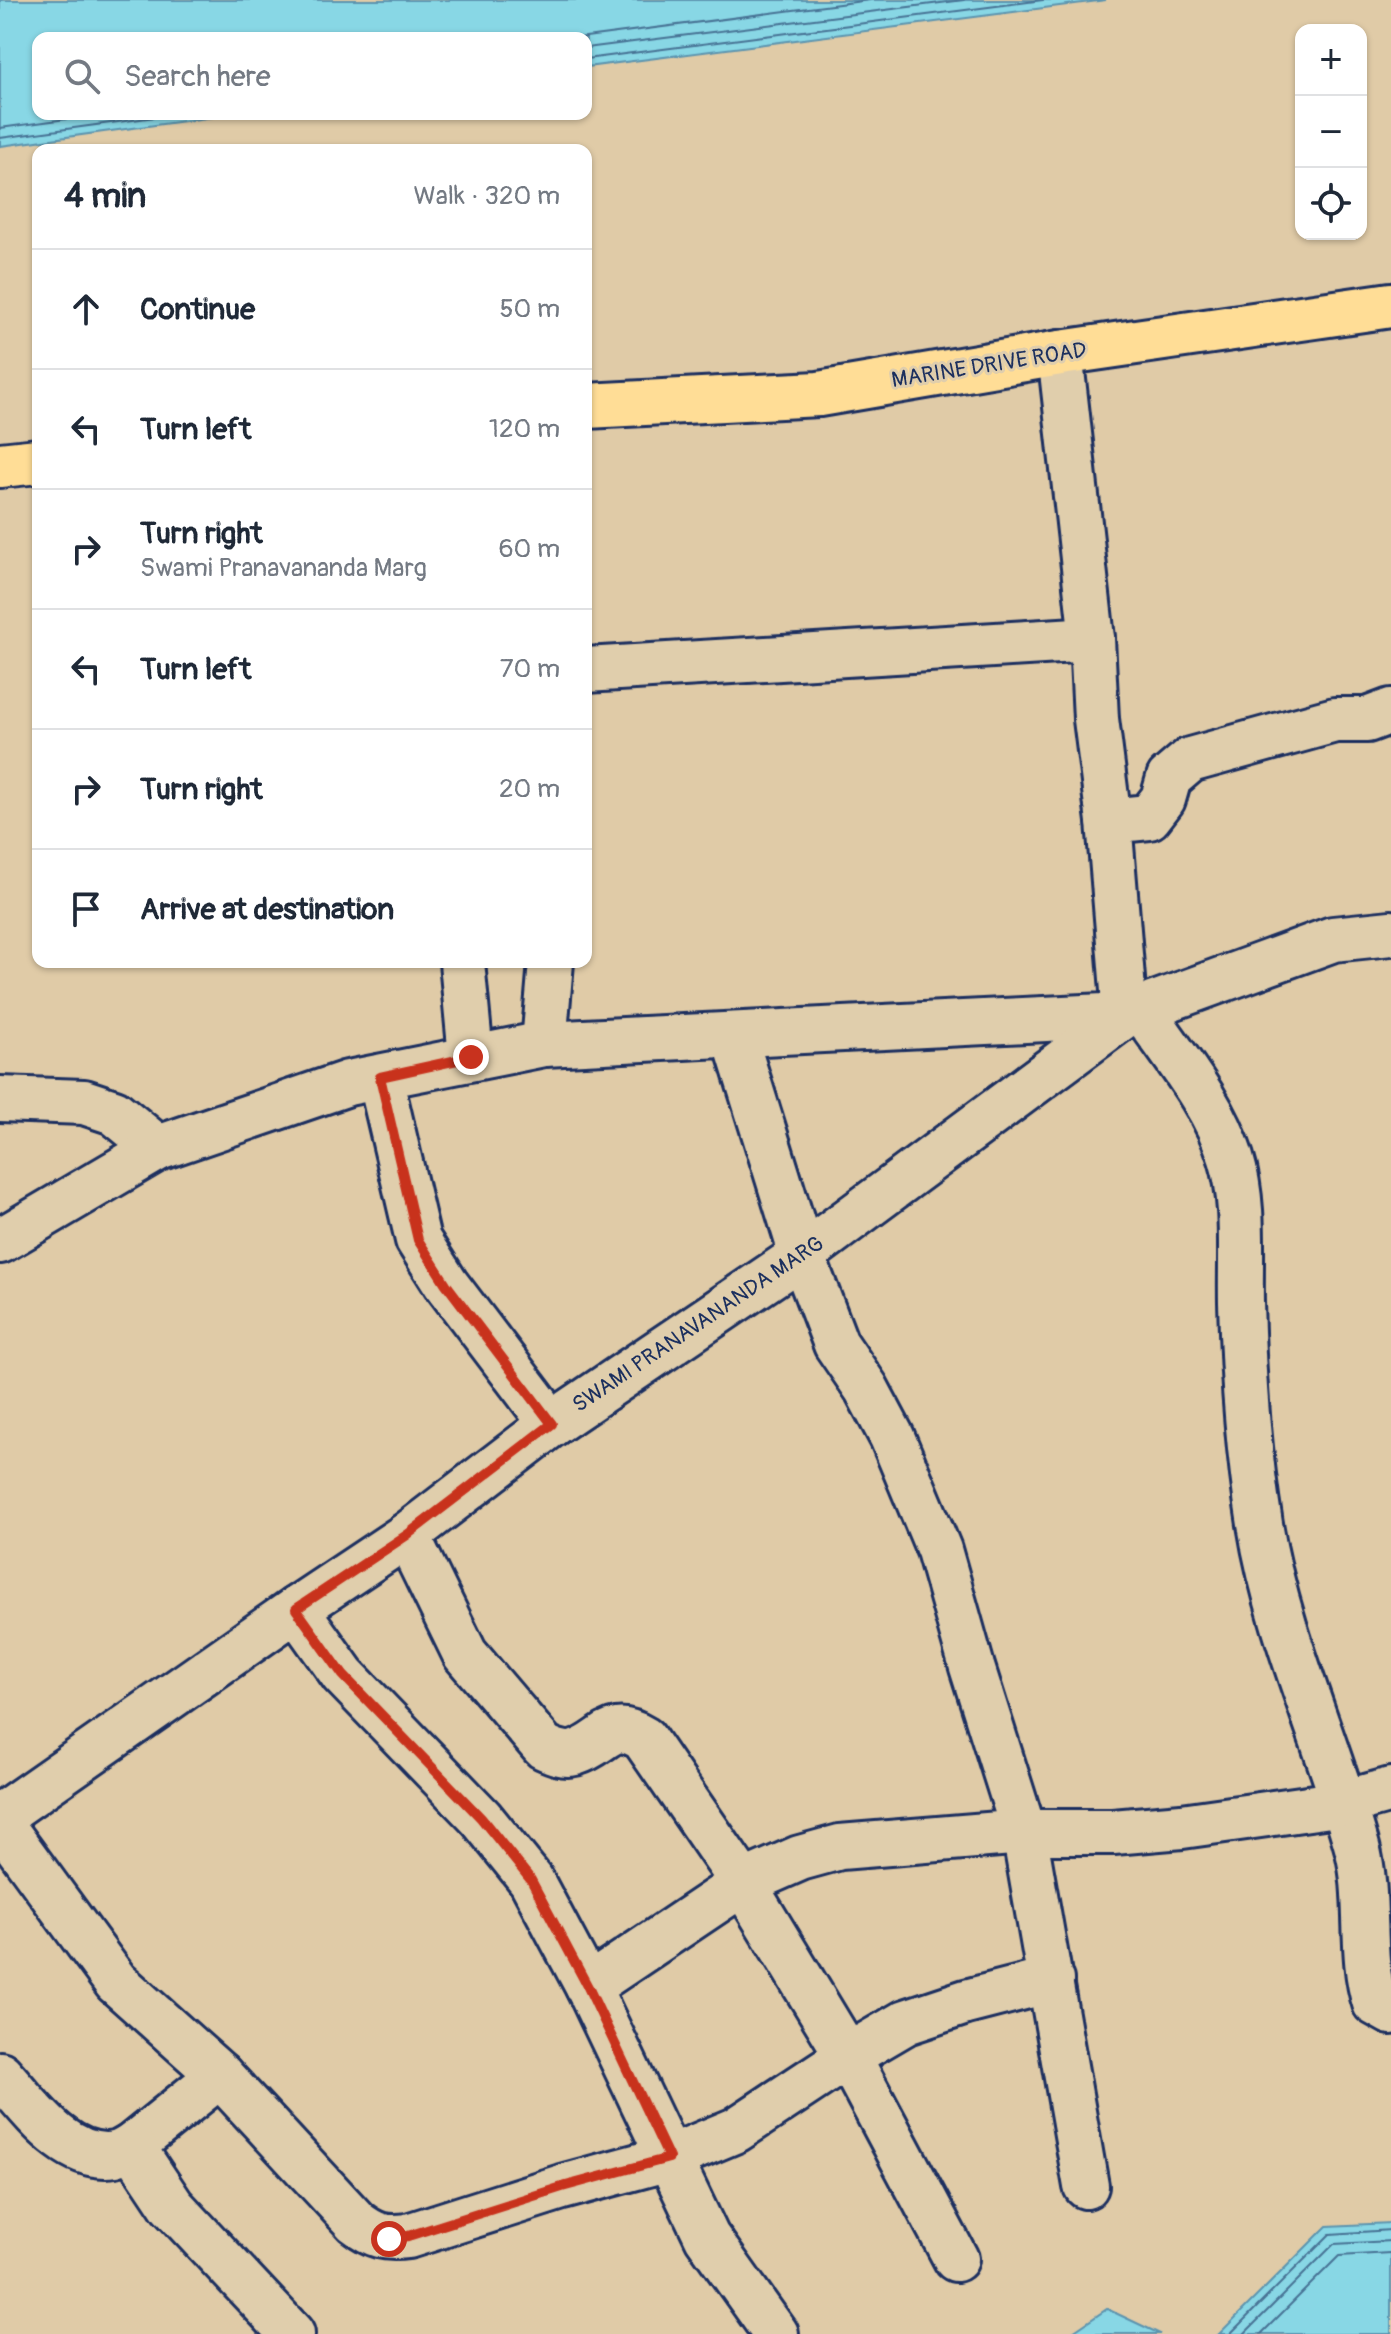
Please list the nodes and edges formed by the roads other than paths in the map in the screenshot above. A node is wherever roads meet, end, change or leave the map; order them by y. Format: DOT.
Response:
graph roads {
  1 [pos="1391,305"];
  2 [pos="1060,353"];
  3 [pos="592,406"];
  4 [pos="32,462"];
  5 [pos="0,465"];
  6 [pos="1092,639"];
  7 [pos="592,670"];
  8 [pos="1391,711"];
  9 [pos="1109,821"];
  10 [pos="1391,933"];
  11 [pos="463,968"];
  12 [pos="550,968"];
  13 [pos="1133,1012"];
  14 [pos="734,1035"];
  15 [pos="544,1044"];
  16 [pos="471,1057"];
  17 [pos="380,1077"];
  18 [pos="0,1099"];
  19 [pos="158,1148"];
  20 [pos="0,1241"];
  21 [pos="802,1255"];
  22 [pos="552,1424"];
  23 [pos="407,1535"];
  24 [pos="296,1609"];
  25 [pos="1391,1790"];
  26 [pos="1344,1803"];
  27 [pos="0,1816"];
  28 [pos="0,1823"];
  29 [pos="1024,1832"];
  30 [pos="743,1883"];
  31 [pos="1051,1980"];
  32 [pos="588,1987"];
  33 [pos="1391,2012"];
  34 [pos="848,2056"];
  35 [pos="0,2074"];
  36 [pos="220,2075"];
  37 [pos="132,2146"];
  38 [pos="669,2158"];
  39 [pos="1086,2186"];
  40 [pos="956,2259"];
  41 [pos="292,2334"];
  42 [pos="776,2334"];
  1 -- 2 [label="highway, MARINE DRIVE ROAD"];
  2 -- 3 [label="highway, MARINE DRIVE ROAD"];
  2 -- 6 [label="street"];
  4 -- 5 [label="highway"];
  6 -- 7 [label="street"];
  6 -- 9 [label="street"];
  8 -- 9 [label="street"];
  9 -- 13 [label="street"];
  10 -- 13 [label="street, SWAMI PRANAVANANDA MARG"];
  11 -- 16 [label="street"];
  12 -- 15 [label="street"];
  13 -- 14 [label="street"];
  13 -- 21 [label="street, SWAMI PRANAVANANDA MARG"];
  13 -- 26 [label="street"];
  14 -- 15 [label="street"];
  14 -- 21 [label="street"];
  15 -- 16 [label="street"];
  16 -- 17 [label="street"];
  17 -- 19 [label="street"];
  17 -- 22 [label="street"];
  18 -- 19 [label="street"];
  19 -- 20 [label="street"];
  21 -- 22 [label="street, SWAMI PRANAVANANDA MARG"];
  21 -- 29 [label="street"];
  22 -- 23 [label="street, SWAMI PRANAVANANDA MARG"];
  23 -- 24 [label="street, SWAMI PRANAVANANDA MARG"];
  23 -- 30 [label="street"];
  24 -- 27 [label="street, SWAMI PRANAVANANDA MARG"];
  24 -- 32 [label="street"];
  25 -- 26 [label="street"];
  26 -- 29 [label="street"];
  26 -- 33 [label="street"];
  28 -- 36 [label="street"];
  29 -- 30 [label="street"];
  29 -- 31 [label="street"];
  30 -- 32 [label="street"];
  30 -- 34 [label="street"];
  31 -- 34 [label="street"];
  31 -- 39 [label="street"];
  32 -- 38 [label="street"];
  34 -- 38 [label="street"];
  34 -- 40 [label="street"];
  35 -- 37 [label="street"];
  36 -- 37 [label="street"];
  36 -- 38 [label="street"];
  37 -- 41 [label="street"];
  38 -- 42 [label="street"];
}
